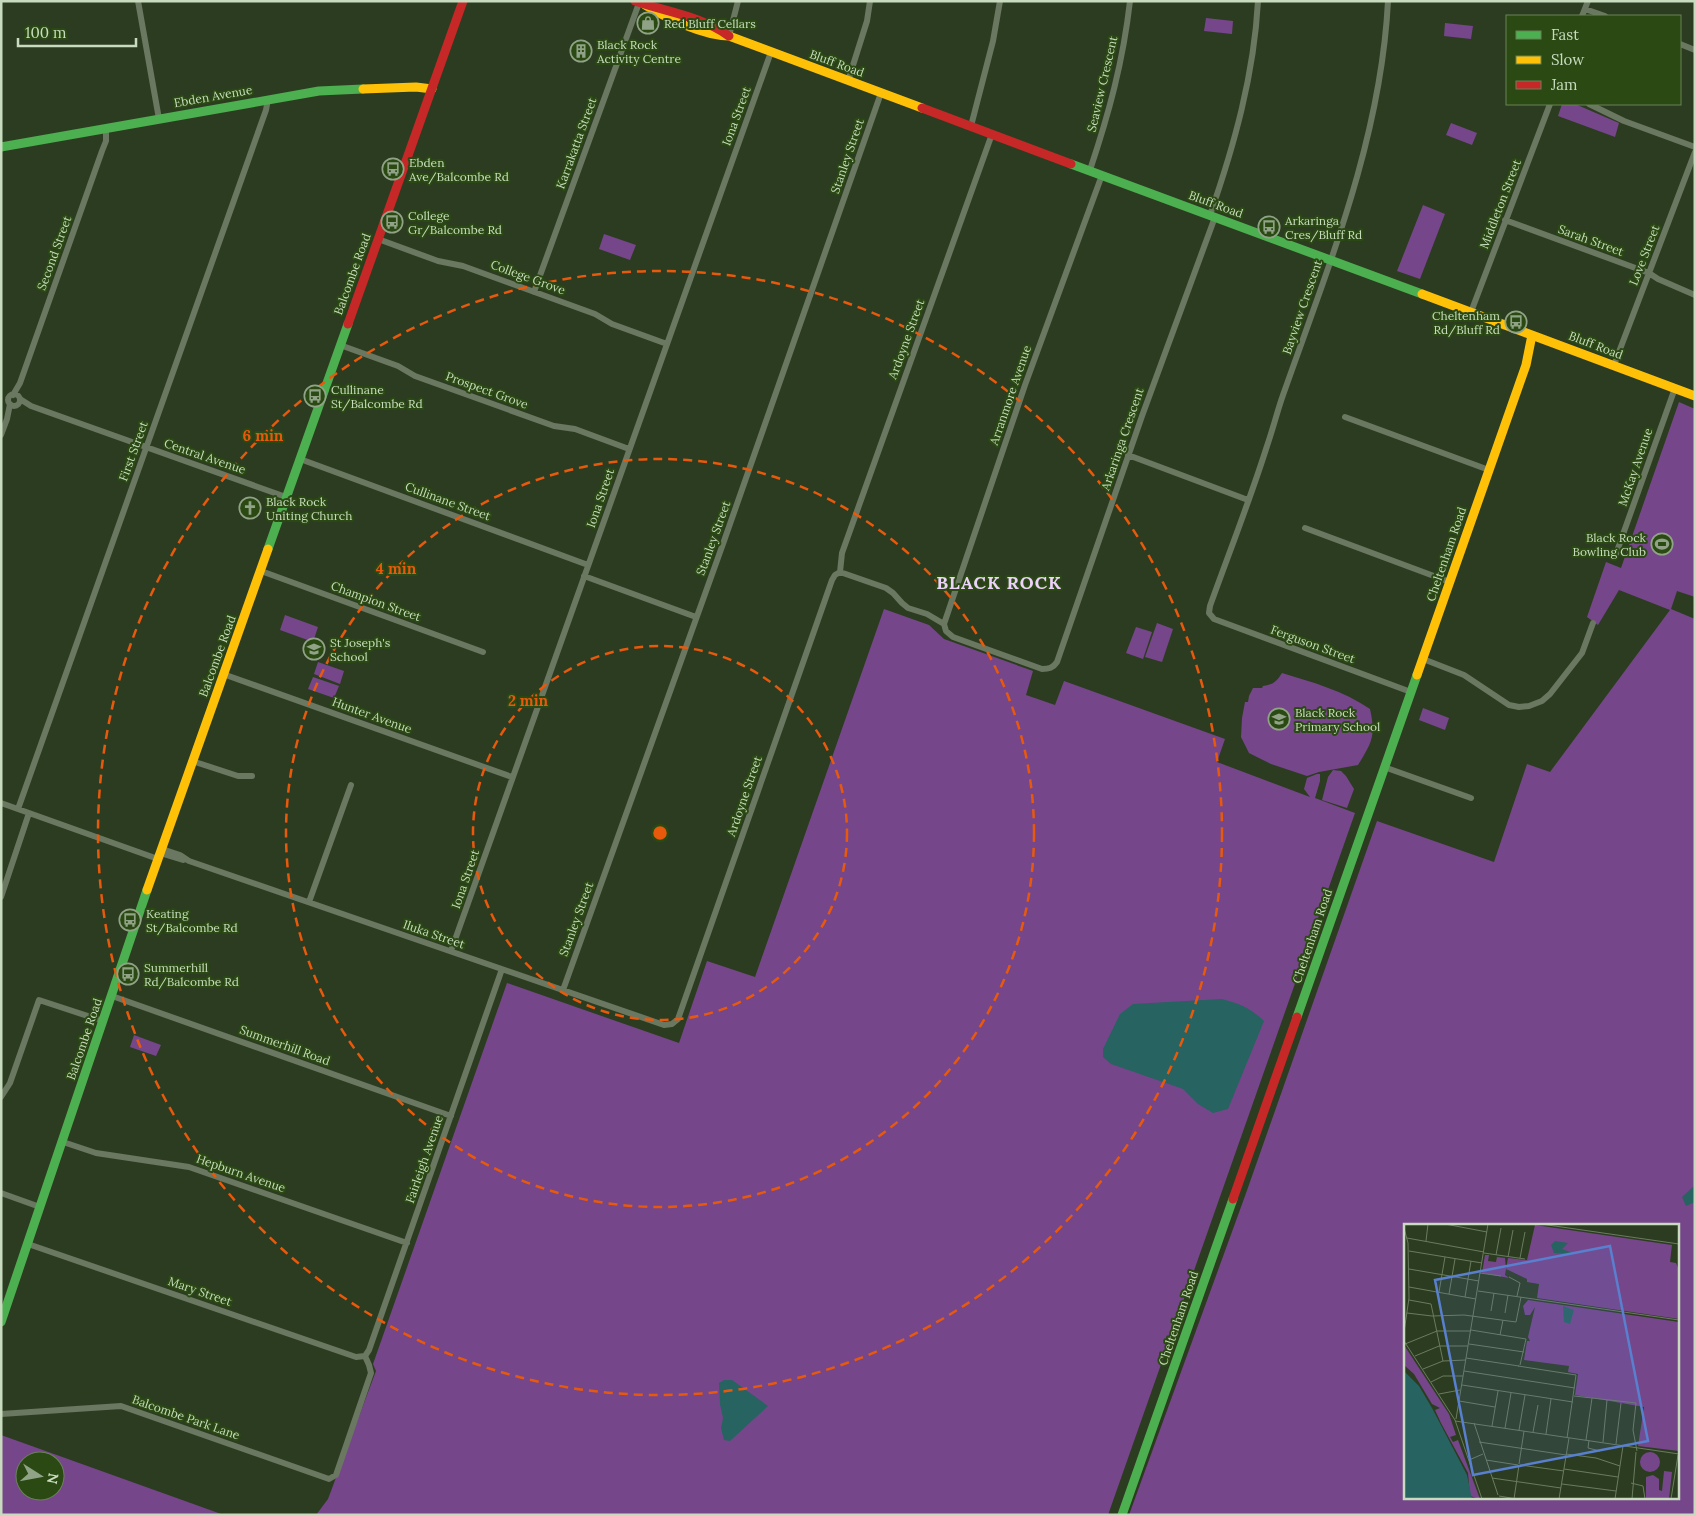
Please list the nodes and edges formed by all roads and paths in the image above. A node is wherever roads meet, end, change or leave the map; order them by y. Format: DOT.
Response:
graph roads {
  1 [pos="138,1"];
  2 [pos="463,1"];
  3 [pos="738,1"];
  4 [pos="870,1"];
  5 [pos="1000,1"];
  6 [pos="1130,1"];
  7 [pos="1258,1"];
  8 [pos="1388,1"];
  9 [pos="1588,1"];
  10 [pos="640,3"];
  11 [pos="1585,9"];
  12 [pos="1582,15"];
  13 [pos="1602,15"];
  14 [pos="729,36"];
  15 [pos="1681,44"];
  16 [pos="1695,50"];
  17 [pos="771,52"];
  18 [pos="848,81"];
  19 [pos="432,89"];
  20 [pos="881,93"];
  21 [pos="268,99"];
  22 [pos="1550,105"];
  23 [pos="1591,105"];
  24 [pos="159,119"];
  25 [pos="971,126"];
  26 [pos="106,129"];
  27 [pos="992,134"];
  28 [pos="1695,146"];
  29 [pos="1,147"];
  30 [pos="1695,152"];
  31 [pos="1090,170"];
  32 [pos="1102,174"];
  33 [pos="1212,216"];
  34 [pos="1505,220"];
  35 [pos="378,239"];
  36 [pos="1331,260"];
  37 [pos="1649,273"];
  38 [pos="534,292"];
  39 [pos="1695,295"];
  40 [pos="1471,312"];
  41 [pos="1536,336"];
  42 [pos="667,344"];
  43 [pos="340,345"];
  44 [pos="1614,365"];
  45 [pos="1675,388"];
  46 [pos="1,396"];
  47 [pos="1695,396"];
  48 [pos="14,400"];
  49 [pos="1344,417"];
  50 [pos="1,435"];
  51 [pos="146,447"];
  52 [pos="629,450"];
  53 [pos="1128,455"];
  54 [pos="300,459"];
  55 [pos="1489,470"];
  56 [pos="286,497"];
  57 [pos="1248,500"];
  58 [pos="1305,528"];
  59 [pos="1616,554"];
  60 [pos="588,565"];
  61 [pos="261,571"];
  62 [pos="838,573"];
  63 [pos="584,576"];
  64 [pos="1450,582"];
  65 [pos="1209,613"];
  66 [pos="696,617"];
  67 [pos="945,620"];
  68 [pos="1593,623"];
  69 [pos="483,652"];
  70 [pos="1422,659"];
  71 [pos="224,674"];
  72 [pos="1411,692"];
  73 [pos="192,761"];
  74 [pos="1384,767"];
  75 [pos="252,776"];
  76 [pos="512,777"];
  77 [pos="351,786"];
  78 [pos="1471,798"];
  79 [pos="1,803"];
  80 [pos="18,809"];
  81 [pos="29,813"];
  82 [pos="160,854"];
  83 [pos="1,897"];
  84 [pos="309,902"];
  85 [pos="451,952"];
  86 [pos="502,969"];
  87 [pos="563,990"];
  88 [pos="112,996"];
  89 [pos="103,1021"];
  90 [pos="672,1024"];
  91 [pos="1,1098"];
  92 [pos="451,1116"];
  93 [pos="63,1142"];
  94 [pos="1,1193"];
  95 [pos="40,1207"];
  96 [pos="407,1243"];
  97 [pos="28,1244"];
  98 [pos="4,1303"];
  99 [pos="1,1322"];
  100 [pos="365,1356"];
  101 [pos="1,1414"];
  102 [pos="1122,1515"];
  1 -- 24 [label="street"];
  2 -- 19 [label="main road, Balcombe Road"];
  3 -- 14 [label="street"];
  4 -- 18 [label="street"];
  5 -- 25 [label="street"];
  6 -- 31 [label="street, Seaview Crescent"];
  7 -- 33 [label="street, Arkaringa Crescent"];
  8 -- 36 [label="street, Bayview Crescent"];
  9 -- 11 [label="street"];
  10 -- 14 [label="main road, Bluff Road"];
  10 -- 38 [label="street, Karrakatta Street"];
  11 -- 12 [label="street"];
  11 -- 13 [label="street"];
  14 -- 17 [label="main road, Bluff Road"];
  15 -- 16 [label="street"];
  17 -- 18 [label="main road, Bluff Road"];
  17 -- 42 [label="street, Iona Street"];
  18 -- 20 [label="main road, Bluff Road"];
  19 -- 21 [label="main road, Ebden Avenue"];
  19 -- 35 [label="main road, Balcombe Road"];
  20 -- 25 [label="main road, Bluff Road"];
  20 -- 66 [label="street, Stanley Street"];
  21 -- 24 [label="main road, Ebden Avenue"];
  21 -- 51 [label="street, First Street"];
  22 -- 34 [label="street, Middleton Street"];
  23 -- 28 [label="street"];
  24 -- 26 [label="main road, Ebden Avenue"];
  25 -- 27 [label="main road, Bluff Road"];
  26 -- 29 [label="main road, Ebden Avenue"];
  26 -- 48 [label="street, Second Street"];
  27 -- 31 [label="main road, Bluff Road"];
  27 -- 62 [label="street, Ardoyne Street"];
  30 -- 37 [label="street, Love Street"];
  31 -- 32 [label="main road, Bluff Road"];
  32 -- 33 [label="main road, Bluff Road"];
  32 -- 67 [label="street, Arranmore Avenue"];
  33 -- 36 [label="main road, Bluff Road"];
  33 -- 53 [label="street, Arkaringa Crescent"];
  34 -- 37 [label="street, Sarah Street"];
  34 -- 40 [label="street, Middleton Street"];
  35 -- 38 [label="street, College Grove"];
  35 -- 43 [label="main road, Balcombe Road"];
  36 -- 40 [label="main road, Bluff Road"];
  36 -- 57 [label="street, Bayview Crescent"];
  37 -- 39 [label="street, Sarah Street"];
  37 -- 44 [label="street, Love Street"];
  38 -- 42 [label="street, College Grove"];
  40 -- 41 [label="main road, Bluff Road"];
  41 -- 44 [label="main road, Bluff Road"];
  41 -- 55 [label="main road, Cheltenham Road"];
  42 -- 52 [label="street, Iona Street"];
  43 -- 52 [label="street, Prospect Grove"];
  43 -- 54 [label="main road, Balcombe Road"];
  44 -- 45 [label="main road, Bluff Road"];
  45 -- 47 [label="main road, Bluff Road"];
  45 -- 59 [label="street, McKay Avenue"];
  46 -- 48 [label="street, Central Avenue"];
  48 -- 50 [label="street, Second Street"];
  48 -- 51 [label="street, Central Avenue"];
  49 -- 55 [label="street"];
  51 -- 56 [label="street, Central Avenue"];
  51 -- 80 [label="street, First Street"];
  52 -- 60 [label="street, Iona Street"];
  53 -- 57 [label="street"];
  53 -- 67 [label="street, Arkaringa Crescent"];
  54 -- 56 [label="main road, Balcombe Road"];
  54 -- 60 [label="street, Cullinane Street"];
  55 -- 64 [label="main road, Cheltenham Road"];
  56 -- 61 [label="main road, Balcombe Road"];
  57 -- 65 [label="street, Bayview Crescent"];
  58 -- 64 [label="street"];
  60 -- 63 [label="street, Iona Street"];
  61 -- 69 [label="street, Champion Street"];
  61 -- 71 [label="main road, Balcombe Road"];
  62 -- 67 [label="street"];
  62 -- 90 [label="street, Ardoyne Street"];
  63 -- 66 [label="street"];
  63 -- 76 [label="street, Iona Street"];
  64 -- 70 [label="main road, Cheltenham Road"];
  65 -- 72 [label="street, Ferguson Street"];
  66 -- 87 [label="street, Stanley Street"];
  68 -- 70 [label="street"];
  70 -- 72 [label="main road, Cheltenham Road"];
  71 -- 73 [label="main road, Balcombe Road"];
  71 -- 76 [label="street, Hunter Avenue"];
  72 -- 74 [label="main road, Cheltenham Road"];
  73 -- 75 [label="street"];
  73 -- 82 [label="main road, Balcombe Road"];
  74 -- 78 [label="street"];
  74 -- 102 [label="main road, Cheltenham Road"];
  76 -- 85 [label="street, Iona Street"];
  77 -- 84 [label="street"];
  79 -- 80 [label="street, Iluka Street"];
  80 -- 81 [label="street, Iluka Street"];
  81 -- 82 [label="street, Iluka Street"];
  81 -- 83 [label="street"];
  82 -- 84 [label="street, Iluka Street"];
  82 -- 88 [label="main road, Balcombe Road"];
  84 -- 85 [label="street, Iluka Street"];
  85 -- 86 [label="street, Iluka Street"];
  86 -- 87 [label="street, Iluka Street"];
  86 -- 92 [label="street, Fairleigh Avenue"];
  87 -- 90 [label="street, Iluka Street"];
  88 -- 89 [label="main road, Balcombe Road"];
  88 -- 92 [label="street, Summerhill Road"];
  89 -- 91 [label="street"];
  89 -- 93 [label="main road, Balcombe Road"];
  92 -- 96 [label="street, Fairleigh Avenue"];
  93 -- 95 [label="main road, Balcombe Road"];
  93 -- 96 [label="street, Hepburn Avenue"];
  94 -- 95 [label="street"];
  95 -- 97 [label="main road, Balcombe Road"];
  96 -- 100 [label="street, Fairleigh Avenue"];
  97 -- 98 [label="main road, Balcombe Road"];
  97 -- 100 [label="street, Mary Street"];
  98 -- 99 [label="main road, Balcombe Road"];
  100 -- 101 [label="street, Balcombe Park Lane"];
}
